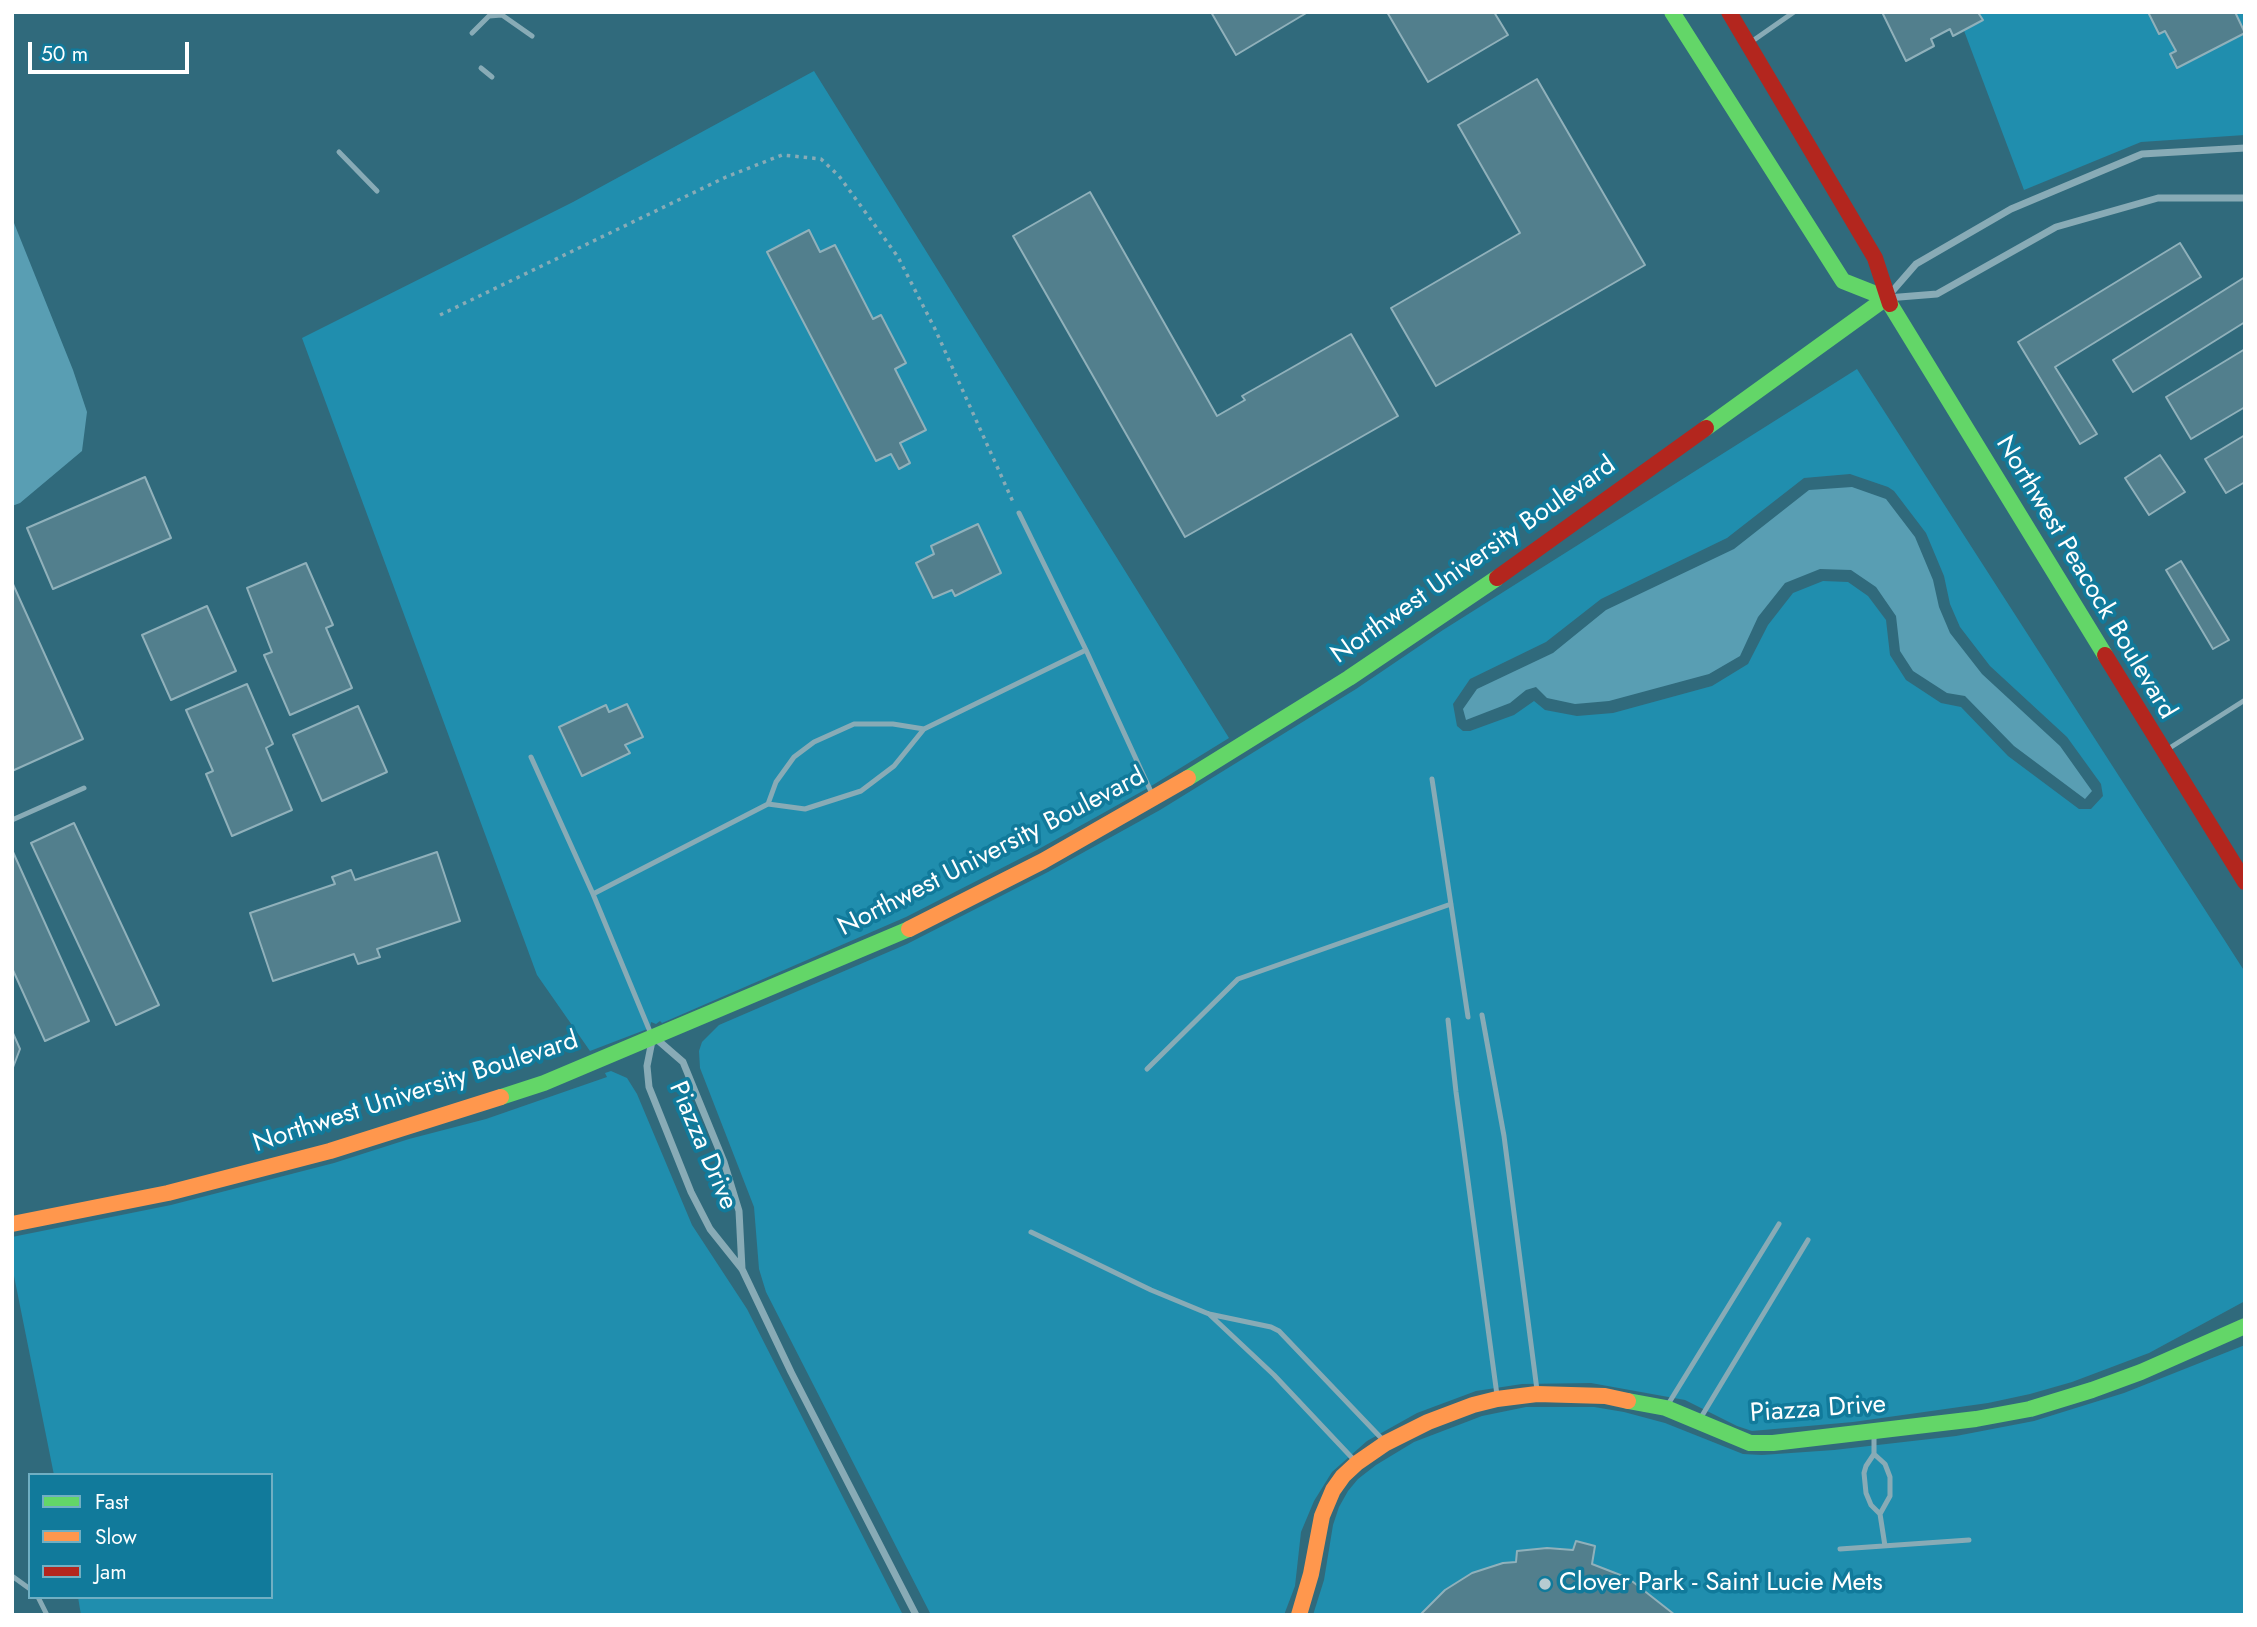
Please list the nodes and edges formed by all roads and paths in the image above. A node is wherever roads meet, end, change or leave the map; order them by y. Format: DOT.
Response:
graph roads {
  1 [pos="1672,12"];
  2 [pos="1729,12"];
  3 [pos="1794,12"];
  4 [pos="472,33"];
  5 [pos="532,36"];
  6 [pos="1748,44"];
  7 [pos="481,68"];
  8 [pos="492,77"];
  9 [pos="2245,148"];
  10 [pos="339,152"];
  11 [pos="377,191"];
  12 [pos="2245,198"];
  13 [pos="1886,298"];
  14 [pos="440,315"];
  15 [pos="1019,513"];
  16 [pos="1086,650"];
  17 [pos="2245,700"];
  18 [pos="924,729"];
  19 [pos="2163,752"];
  20 [pos="531,757"];
  21 [pos="1432,779"];
  22 [pos="84,788"];
  23 [pos="1154,799"];
  24 [pos="768,804"];
  25 [pos="12,820"];
  26 [pos="2245,882"];
  27 [pos="593,894"];
  28 [pos="1451,904"];
  29 [pos="1482,1015"];
  30 [pos="1468,1017"];
  31 [pos="1448,1020"];
  32 [pos="653,1037"];
  33 [pos="1147,1069"];
  34 [pos="12,1224"];
  35 [pos="1779,1224"];
  36 [pos="1031,1232"];
  37 [pos="1808,1240"];
  38 [pos="742,1269"];
  39 [pos="1209,1314"];
  40 [pos="2245,1326"];
  41 [pos="1537,1394"];
  42 [pos="1497,1399"];
  43 [pos="1666,1408"];
  44 [pos="1698,1421"];
  45 [pos="1874,1432"];
  46 [pos="1386,1443"];
  47 [pos="1874,1454"];
  48 [pos="1357,1463"];
  49 [pos="1880,1514"];
  50 [pos="1969,1540"];
  51 [pos="1885,1546"];
  52 [pos="1840,1549"];
  53 [pos="12,1576"];
  54 [pos="28,1588"];
  55 [pos="39,1599"];
  56 [pos="47,1615"];
  57 [pos="916,1615"];
  58 [pos="1299,1615"];
  1 -- 13 [label="street"];
  2 -- 6 [label="street, Northwest Peacock Boulevard"];
  3 -- 6 [label="lane"];
  4 -- 5 [label="lane"];
  6 -- 13 [label="street, Northwest Peacock Boulevard"];
  7 -- 8 [label="lane"];
  9 -- 13 [label="street"];
  10 -- 11 [label="lane"];
  12 -- 13 [label="street"];
  13 -- 19 [label="street, Northwest Peacock Boulevard"];
  13 -- 23 [label="street, Northwest University Boulevard"];
  14 -- 15 [label="path"];
  15 -- 16 [label="lane"];
  16 -- 18 [label="lane"];
  16 -- 23 [label="lane"];
  17 -- 19 [label="lane"];
  18 -- 24 [label="lane"];
  18 -- 24 [label="lane"];
  19 -- 26 [label="street, Northwest Peacock Boulevard"];
  20 -- 27 [label="lane"];
  21 -- 28 [label="lane"];
  22 -- 25 [label="lane"];
  23 -- 32 [label="street, Northwest University Boulevard"];
  24 -- 27 [label="lane"];
  27 -- 32 [label="lane"];
  28 -- 30 [label="lane"];
  28 -- 33 [label="lane"];
  29 -- 41 [label="lane"];
  31 -- 42 [label="lane"];
  32 -- 34 [label="street, Northwest University Boulevard"];
  32 -- 38 [label="street, Piazza Drive"];
  32 -- 38 [label="street, Piazza Drive"];
  35 -- 43 [label="lane"];
  36 -- 39 [label="lane"];
  37 -- 44 [label="lane"];
  38 -- 57 [label="street, Piazza Drive"];
  39 -- 46 [label="lane"];
  39 -- 48 [label="lane"];
  40 -- 45 [label="street, Piazza Drive"];
  41 -- 42 [label="street, Piazza Drive"];
  41 -- 43 [label="street, Piazza Drive"];
  42 -- 46 [label="street, Piazza Drive"];
  43 -- 44 [label="street, Piazza Drive"];
  44 -- 45 [label="street, Piazza Drive"];
  45 -- 47 [label="lane"];
  46 -- 48 [label="street, Piazza Drive"];
  47 -- 49 [label="lane"];
  47 -- 49 [label="lane"];
  48 -- 58 [label="street, Piazza Drive"];
  49 -- 51 [label="lane"];
  50 -- 51 [label="lane"];
  51 -- 52 [label="lane"];
  53 -- 54 [label="lane"];
  55 -- 56 [label="lane"];
}
